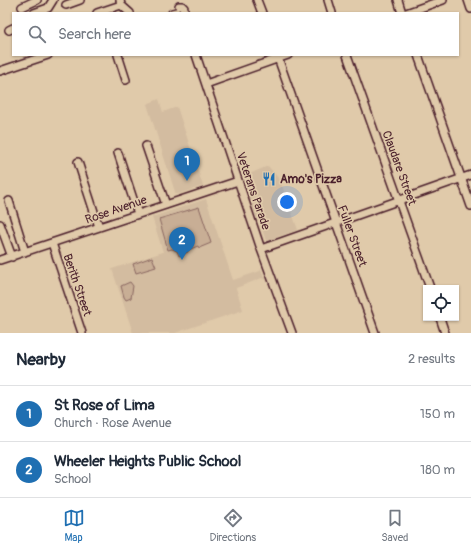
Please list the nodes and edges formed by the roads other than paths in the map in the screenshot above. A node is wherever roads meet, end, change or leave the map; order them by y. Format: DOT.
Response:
graph roads {
  1 [pos="37,0"];
  2 [pos="53,0"];
  3 [pos="80,0"];
  4 [pos="257,0"];
  5 [pos="328,0"];
  6 [pos="398,0"];
  7 [pos="443,0"];
  8 [pos="468,0"];
  9 [pos="120,2"];
  10 [pos="66,5"];
  11 [pos="22,8"];
  12 [pos="471,9"];
  13 [pos="37,12"];
  14 [pos="99,12"];
  15 [pos="129,12"];
  16 [pos="262,12"];
  17 [pos="332,12"];
  18 [pos="404,12"];
  19 [pos="407,12"];
  20 [pos="45,56"];
  21 [pos="118,56"];
  22 [pos="196,56"];
  23 [pos="347,56"];
  24 [pos="418,56"];
  25 [pos="277,57"];
  26 [pos="0,71"];
  27 [pos="126,80"];
  28 [pos="206,84"];
  29 [pos="146,146"];
  30 [pos="118,153"];
  31 [pos="78,162"];
  32 [pos="471,175"];
  33 [pos="462,178"];
  34 [pos="238,181"];
  35 [pos="399,200"];
  36 [pos="9,201"];
  37 [pos="166,205"];
  38 [pos="471,206"];
  39 [pos="138,214"];
  40 [pos="336,223"];
  41 [pos="0,224"];
  42 [pos="99,227"];
  43 [pos="52,243"];
  44 [pos="262,249"];
  45 [pos="25,252"];
  46 [pos="12,257"];
  47 [pos="0,260"];
  48 [pos="429,285"];
  49 [pos="441,321"];
  50 [pos="82,333"];
  51 [pos="292,333"];
  52 [pos="375,333"];
  53 [pos="446,333"];
  1 -- 11 [label="street"];
  2 -- 13 [label="street"];
  3 -- 10 [label="street"];
  4 -- 16 [label="street"];
  5 -- 17 [label="street"];
  6 -- 18 [label="street"];
  7 -- 19 [label="street"];
  8 -- 12 [label="street"];
  9 -- 14 [label="street"];
  9 -- 15 [label="street"];
  20 -- 26 [label="street"];
  21 -- 27 [label="street"];
  22 -- 28 [label="street, Veterans Parade"];
  23 -- 35 [label="street, Claudare Street"];
  24 -- 33 [label="street"];
  25 -- 28 [label="street"];
  25 -- 40 [label="street, Fuller Street"];
  28 -- 34 [label="street, Veterans Parade"];
  29 -- 37 [label="street"];
  30 -- 39 [label="street"];
  31 -- 42 [label="street"];
  32 -- 33 [label="street"];
  33 -- 35 [label="street"];
  33 -- 38 [label="street"];
  34 -- 37 [label="street, Rose Avenue"];
  34 -- 44 [label="street, Veterans Parade"];
  35 -- 40 [label="street"];
  35 -- 48 [label="street, Claudare Street"];
  36 -- 45 [label="street"];
  37 -- 39 [label="street, Rose Avenue"];
  39 -- 42 [label="street, Rose Avenue"];
  40 -- 44 [label="street"];
  40 -- 52 [label="street, Fuller Street"];
  41 -- 46 [label="street"];
  42 -- 43 [label="street, Rose Avenue"];
  43 -- 45 [label="street, Rose Avenue"];
  43 -- 50 [label="street, Berith Street"];
  44 -- 51 [label="street, Veterans Parade"];
  45 -- 46 [label="street, Rose Avenue"];
  46 -- 47 [label="street, Rose Avenue"];
  49 -- 53 [label="street"];
}
